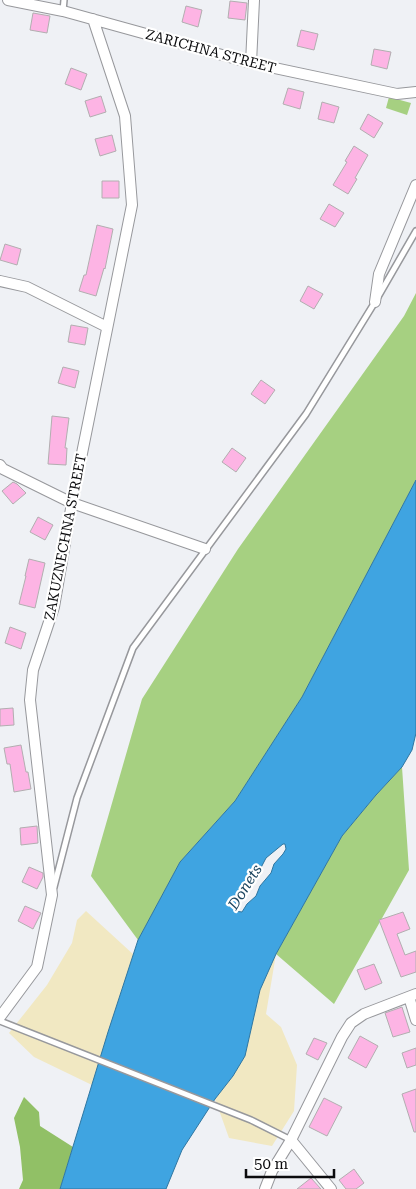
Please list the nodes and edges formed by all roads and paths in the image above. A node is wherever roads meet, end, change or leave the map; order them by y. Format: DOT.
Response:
graph roads {
  1 [pos="8,0"];
  2 [pos="64,0"];
  3 [pos="254,0"];
  4 [pos="63,11"];
  5 [pos="93,19"];
  6 [pos="251,63"];
  7 [pos="416,92"];
  8 [pos="416,185"];
  9 [pos="416,231"];
  10 [pos="0,281"];
  11 [pos="375,302"];
  12 [pos="108,327"];
  13 [pos="0,465"];
  14 [pos="72,503"];
  15 [pos="205,550"];
  16 [pos="52,896"];
  17 [pos="412,995"];
  18 [pos="0,1016"];
  19 [pos="416,1020"];
  20 [pos="0,1021"];
  21 [pos="291,1140"];
  22 [pos="265,1189"];
  23 [pos="331,1189"];
  1 -- 4 [label="street, ZARICHNA STREET"];
  2 -- 4 [label="lane"];
  3 -- 6 [label="street"];
  4 -- 5 [label="street, ZARICHNA STREET"];
  5 -- 6 [label="street, ZARICHNA STREET"];
  5 -- 12 [label="street, ZAKUZNECHNA STREET"];
  6 -- 7 [label="street, ZARICHNA STREET"];
  8 -- 11 [label="street"];
  9 -- 11 [label="lane"];
  10 -- 12 [label="street"];
  11 -- 15 [label="lane"];
  12 -- 14 [label="street, ZAKUZNECHNA STREET"];
  13 -- 14 [label="street"];
  14 -- 15 [label="street"];
  14 -- 16 [label="street, ZAKUZNECHNA STREET"];
  15 -- 16 [label="lane"];
  16 -- 18 [label="street, ZAKUZNECHNA STREET"];
  17 -- 19 [label="street"];
  17 -- 21 [label="street"];
  20 -- 21 [label="lane"];
  21 -- 22 [label="street"];
  21 -- 23 [label="street"];
}
